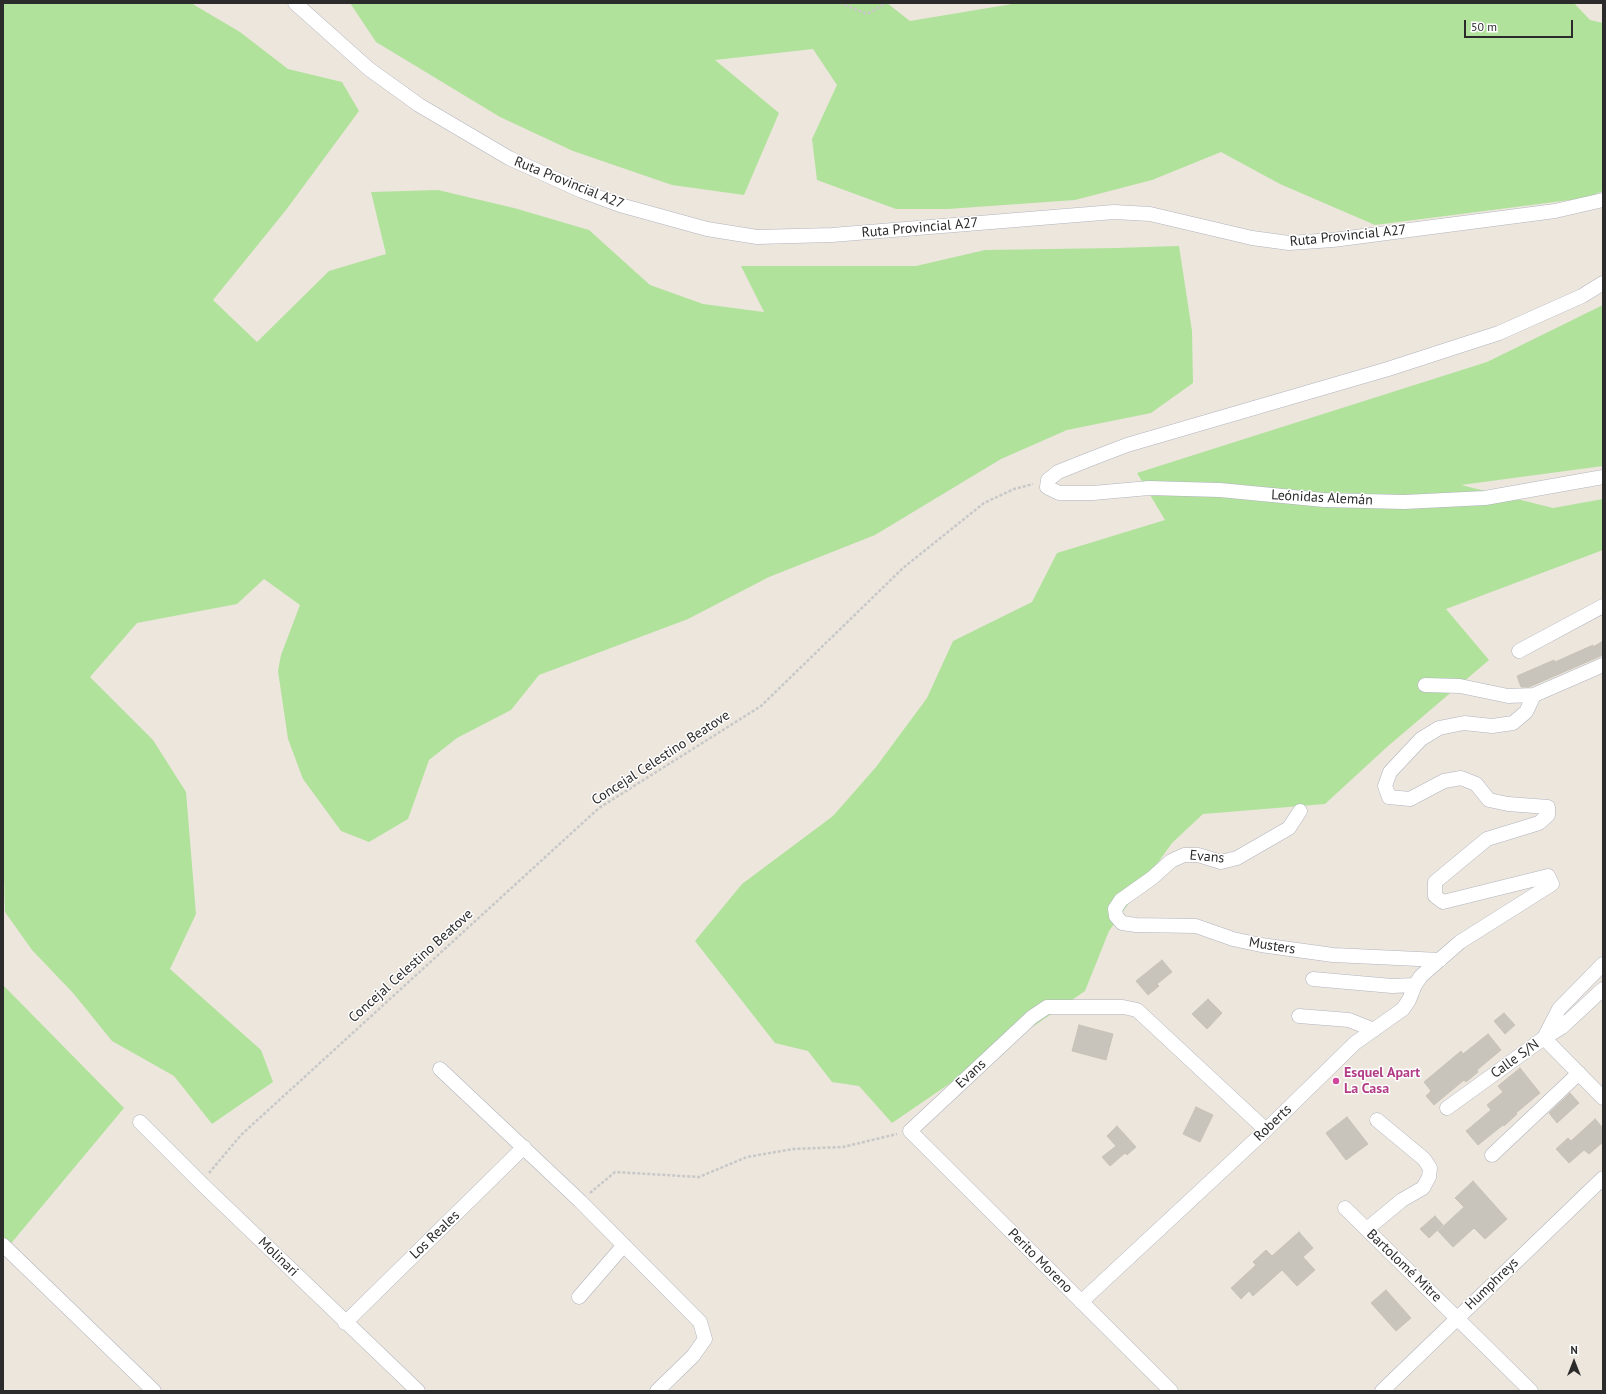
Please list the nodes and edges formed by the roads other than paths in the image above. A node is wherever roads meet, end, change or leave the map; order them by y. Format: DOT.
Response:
graph roads {
  1 [pos="295,3"];
  2 [pos="1603,200"];
  3 [pos="1603,283"];
  4 [pos="1603,477"];
  5 [pos="1603,606"];
  6 [pos="1519,651"];
  7 [pos="1603,665"];
  8 [pos="1425,685"];
  9 [pos="1534,695"];
  10 [pos="1300,811"];
  11 [pos="1115,909"];
  12 [pos="1440,960"];
  13 [pos="1603,964"];
  14 [pos="1313,979"];
  15 [pos="1415,984"];
  16 [pos="1603,989"];
  17 [pos="1299,1016"];
  18 [pos="1374,1030"];
  19 [pos="1544,1038"];
  20 [pos="440,1069"];
  21 [pos="1579,1073"];
  22 [pos="1603,1098"];
  23 [pos="1447,1108"];
  24 [pos="1377,1120"];
  25 [pos="140,1122"];
  26 [pos="1266,1130"];
  27 [pos="910,1131"];
  28 [pos="524,1147"];
  29 [pos="1492,1155"];
  30 [pos="1603,1178"];
  31 [pos="1345,1208"];
  32 [pos="1367,1229"];
  33 [pos="3,1245"];
  34 [pos="624,1245"];
  35 [pos="580,1297"];
  36 [pos="1081,1302"];
  37 [pos="1457,1318"];
  38 [pos="345,1322"];
  39 [pos="154,1391"];
  40 [pos="418,1391"];
  41 [pos="657,1391"];
  42 [pos="1171,1391"];
  43 [pos="1382,1391"];
  44 [pos="1531,1391"];
  1 -- 2 [label="street, Ruta Provincial A27"];
  3 -- 4 [label="street, Leónidas Alemán"];
  5 -- 6 [label="street"];
  7 -- 9 [label="street"];
  8 -- 9 [label="street"];
  9 -- 12 [label="street, Roberts"];
  10 -- 11 [label="street, Evans"];
  11 -- 12 [label="street, Musters"];
  12 -- 15 [label="street, Roberts"];
  13 -- 19 [label="street, Calle S/N"];
  14 -- 15 [label="street"];
  15 -- 18 [label="street, Roberts"];
  16 -- 19 [label="street"];
  17 -- 18 [label="street"];
  18 -- 26 [label="street, Roberts"];
  19 -- 21 [label="street"];
  19 -- 23 [label="street, Calle S/N"];
  20 -- 28 [label="street"];
  21 -- 22 [label="street"];
  21 -- 29 [label="street"];
  24 -- 32 [label="street"];
  25 -- 38 [label="street, Molinari"];
  26 -- 27 [label="street, Evans"];
  26 -- 36 [label="street, Roberts"];
  27 -- 36 [label="street, Perito Moreno"];
  28 -- 34 [label="street"];
  28 -- 38 [label="street, Los Reales"];
  30 -- 37 [label="street, Humphreys"];
  31 -- 32 [label="street, Bartolomé Mitre"];
  32 -- 37 [label="street, Bartolomé Mitre"];
  33 -- 39 [label="street"];
  34 -- 35 [label="street"];
  34 -- 41 [label="street"];
  36 -- 42 [label="street, Perito Moreno"];
  37 -- 43 [label="street, Humphreys"];
  37 -- 44 [label="street, Bartolomé Mitre"];
  38 -- 40 [label="street, Molinari"];
}
